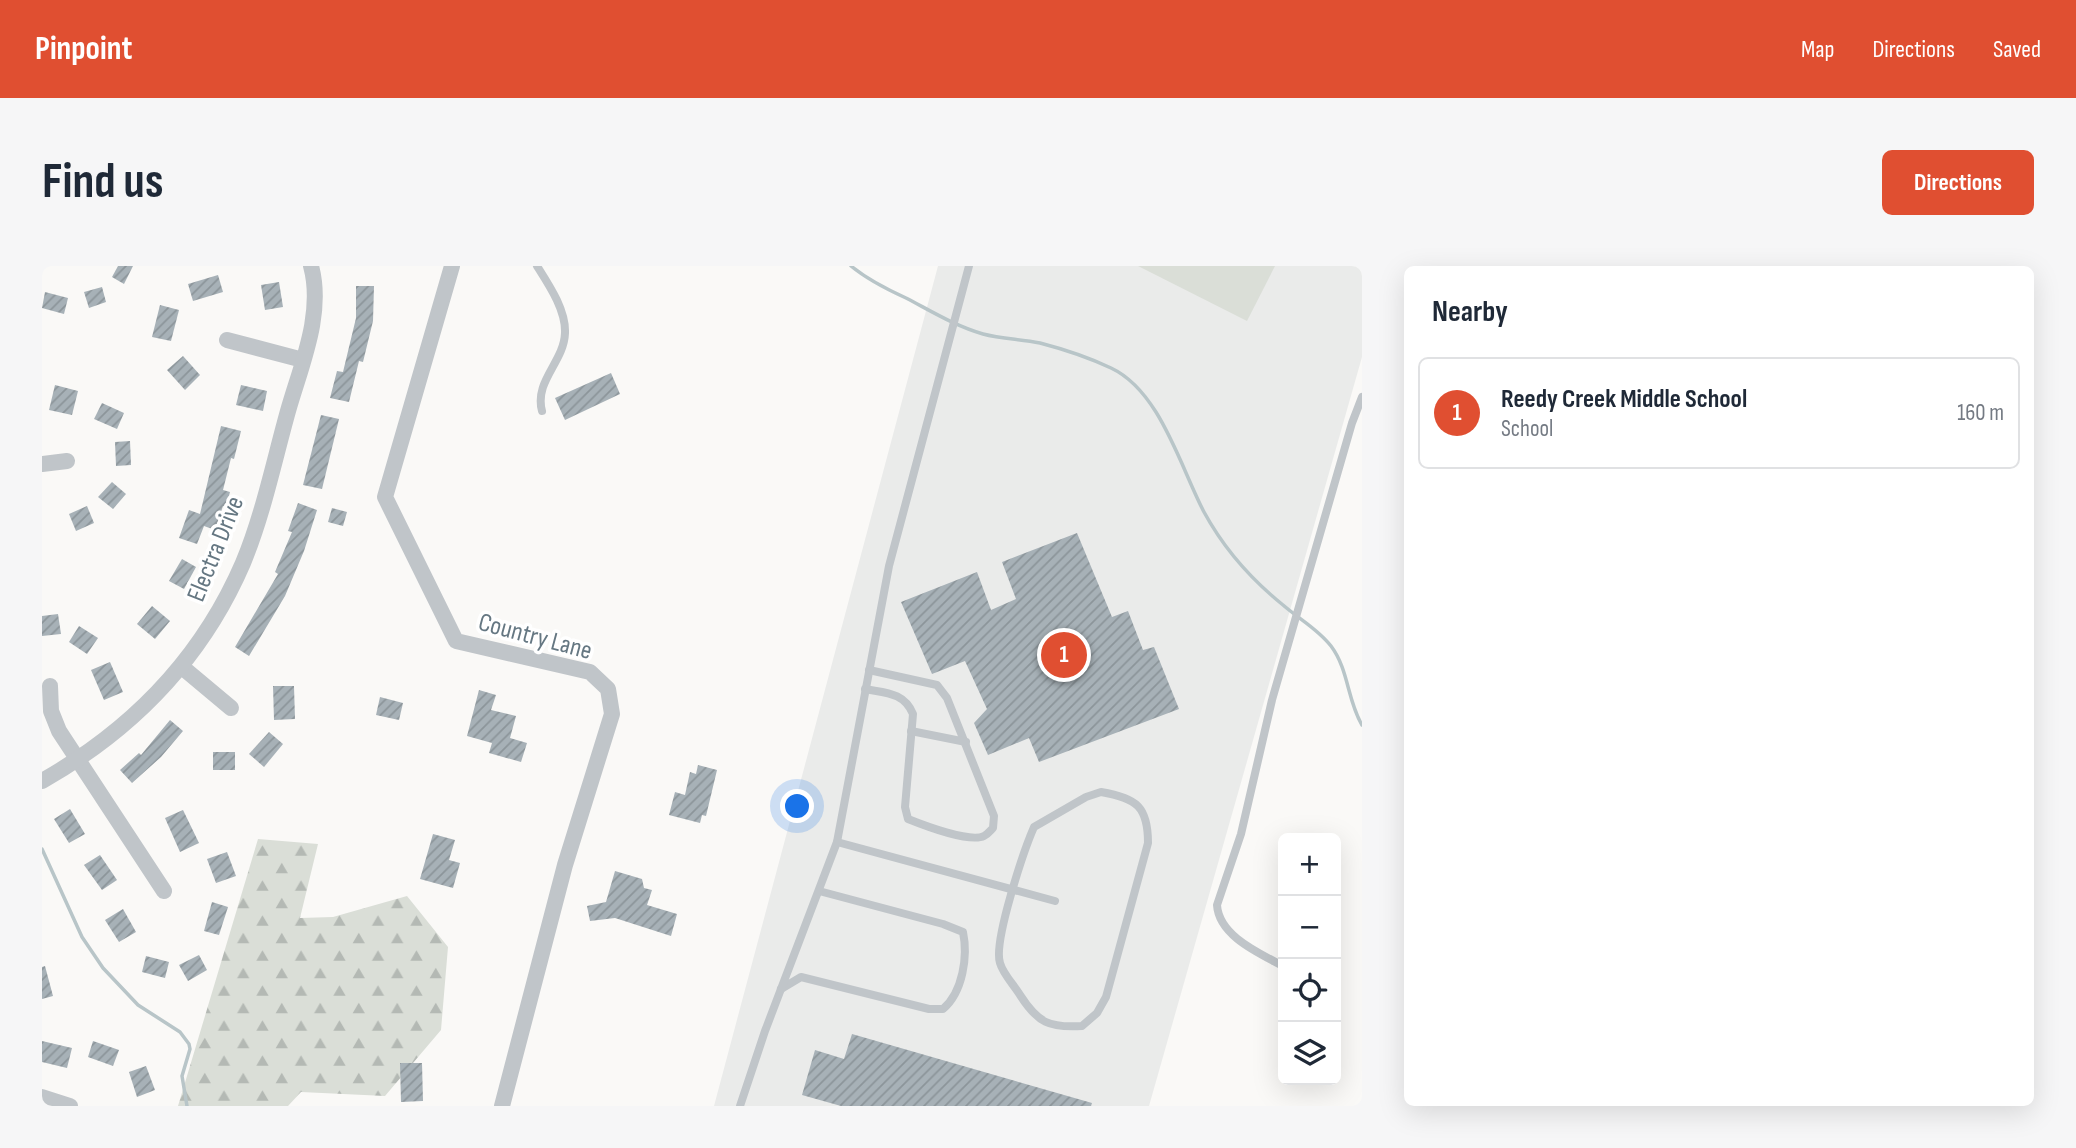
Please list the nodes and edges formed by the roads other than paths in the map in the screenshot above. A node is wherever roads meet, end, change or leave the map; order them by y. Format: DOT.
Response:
graph roads {
  1 [pos="311,266"];
  2 [pos="452,266"];
  3 [pos="537,266"];
  4 [pos="969,266"];
  5 [pos="228,340"];
  6 [pos="303,360"];
  7 [pos="1362,397"];
  8 [pos="542,411"];
  9 [pos="67,461"];
  10 [pos="42,464"];
  11 [pos="182,667"];
  12 [pos="869,670"];
  13 [pos="50,687"];
  14 [pos="865,690"];
  15 [pos="231,708"];
  16 [pos="911,731"];
  17 [pos="966,742"];
  18 [pos="78,760"];
  19 [pos="42,781"];
  20 [pos="837,842"];
  21 [pos="1012,890"];
  22 [pos="164,891"];
  23 [pos="819,891"];
  24 [pos="1055,901"];
  25 [pos="1278,963"];
  26 [pos="781,989"];
  27 [pos="42,1097"];
  28 [pos="70,1106"];
  29 [pos="502,1106"];
  30 [pos="740,1106"];
  1 -- 6 [label="street, Electra Drive"];
  2 -- 29 [label="street, Country Lane"];
  3 -- 8 [label="lane"];
  4 -- 12 [label="lane"];
  5 -- 6 [label="street"];
  6 -- 11 [label="street, Electra Drive"];
  7 -- 25 [label="lane"];
  9 -- 10 [label="street"];
  11 -- 15 [label="street"];
  11 -- 18 [label="street, Electra Drive"];
  12 -- 14 [label="lane"];
  12 -- 17 [label="lane"];
  13 -- 18 [label="street"];
  14 -- 16 [label="lane"];
  14 -- 20 [label="lane"];
  16 -- 17 [label="lane"];
  16 -- 17 [label="lane"];
  18 -- 19 [label="street, Electra Drive"];
  18 -- 22 [label="street"];
  20 -- 21 [label="lane"];
  20 -- 23 [label="lane"];
  21 -- 21 [label="lane"];
  21 -- 24 [label="lane"];
  23 -- 26 [label="lane"];
  23 -- 26 [label="lane"];
  26 -- 30 [label="lane"];
  27 -- 28 [label="street"];
}
